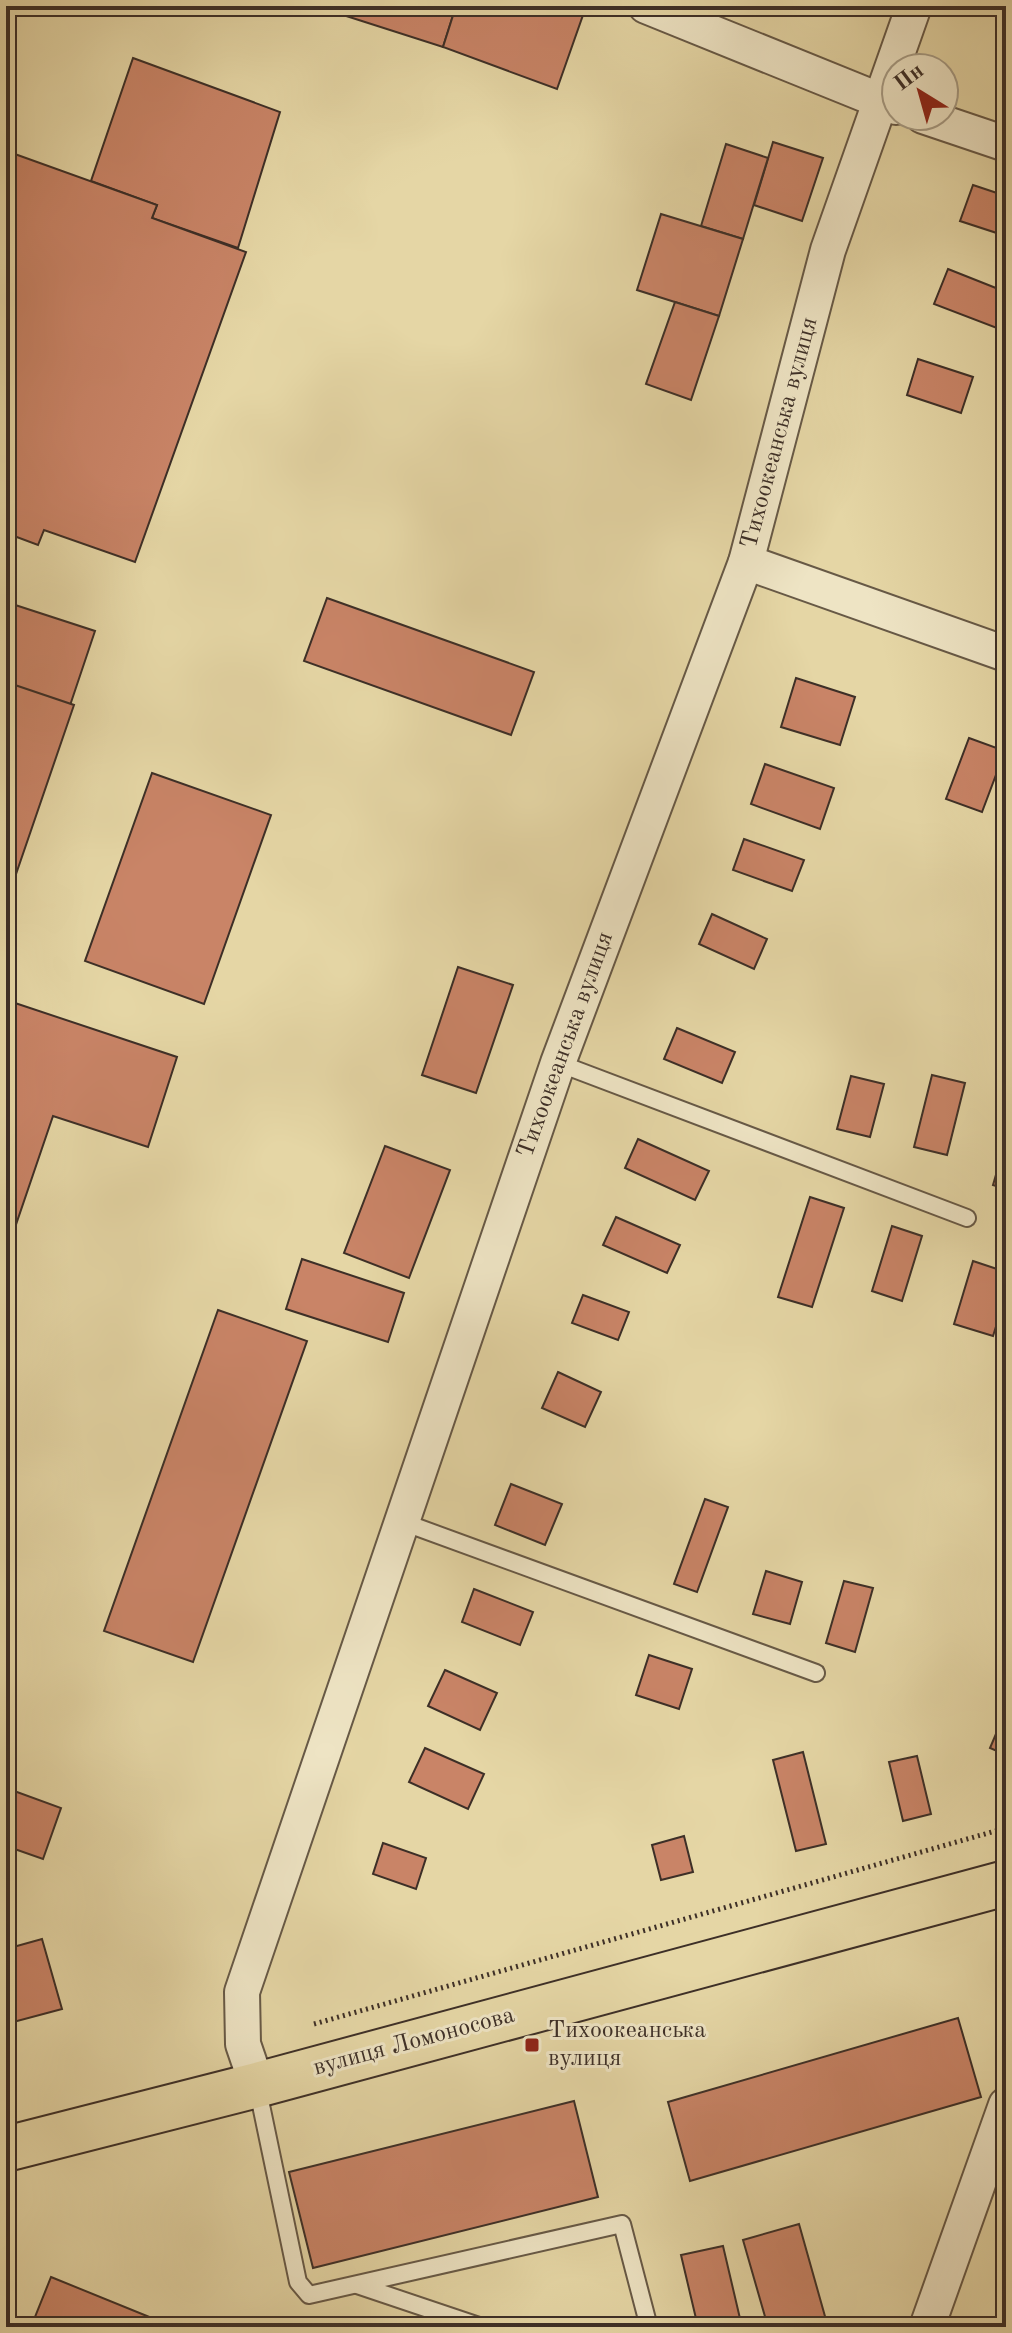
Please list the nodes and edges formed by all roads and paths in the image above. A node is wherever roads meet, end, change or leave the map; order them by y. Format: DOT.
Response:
graph roads {
  1 [pos="646,6"];
  2 [pos="914,6"];
  3 [pos="902,52"];
  4 [pos="880,101"];
  5 [pos="880,123"];
  6 [pos="960,128"];
  7 [pos="1006,144"];
  8 [pos="746,562"];
  9 [pos="1006,654"];
  10 [pos="558,1063"];
  11 [pos="967,1218"];
  12 [pos="400,1521"];
  13 [pos="816,1673"];
  14 [pos="1006,1828"];
  15 [pos="1006,1883"];
  16 [pos="304,2027"];
  17 [pos="257,2085"];
  18 [pos="1006,2105"];
  19 [pos="6,2149"];
  20 [pos="356,2284"];
  21 [pos="482,2327"];
  22 [pos="649,2327"];
  23 [pos="927,2327"];
  1 -- 4 [label="street"];
  2 -- 3 [label="street, Тихоокеанська вулиця"];
  5 -- 8 [label="street, Тихоокеанська вулиця"];
  6 -- 7 [label="street"];
  8 -- 9 [label="street"];
  8 -- 10 [label="street, Тихоокеанська вулиця"];
  10 -- 11 [label="lane"];
  10 -- 12 [label="street, Тихоокеанська вулиця"];
  12 -- 13 [label="lane"];
  12 -- 17 [label="street, Тихоокеанська вулиця"];
  14 -- 16 [label="path"];
  15 -- 17 [label="main road, вулиця Ломоносова"];
  17 -- 19 [label="main road, вулиця Ломоносова"];
  17 -- 20 [label="lane"];
  18 -- 23 [label="street"];
  20 -- 21 [label="lane"];
  20 -- 22 [label="lane"];
}
